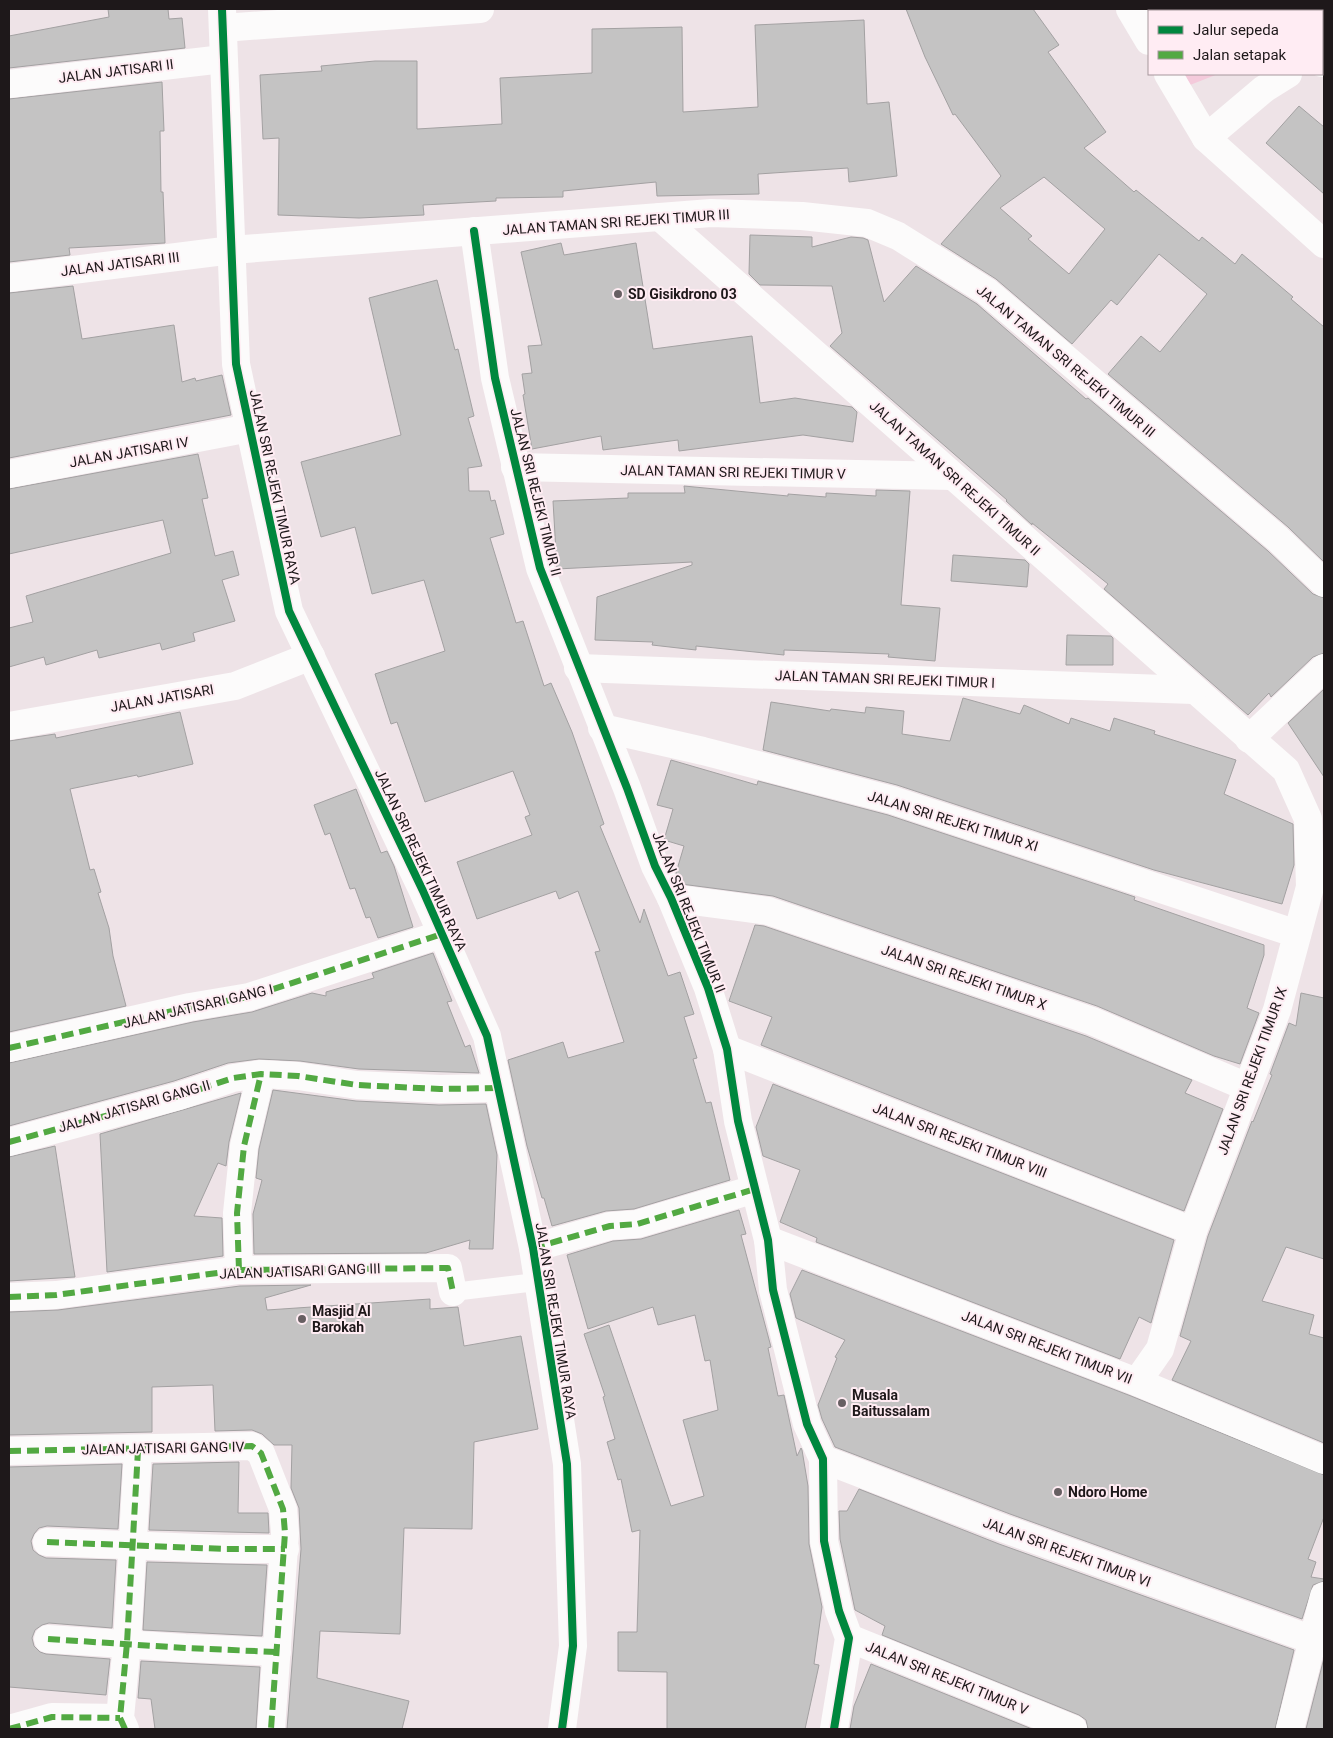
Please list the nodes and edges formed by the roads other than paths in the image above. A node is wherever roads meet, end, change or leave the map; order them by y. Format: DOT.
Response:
graph roads {
  1 [pos="480,9"];
  2 [pos="1130,9"];
  3 [pos="223,18"];
  4 [pos="1148,39"];
  5 [pos="223,59"];
  6 [pos="1169,75"];
  7 [pos="1286,75"];
  8 [pos="9,84"];
  9 [pos="1206,138"];
  10 [pos="660,217"];
  11 [pos="474,231"];
  12 [pos="1324,244"];
  13 [pos="232,250"];
  14 [pos="9,278"];
  15 [pos="250,428"];
  16 [pos="515,467"];
  17 [pos="9,474"];
  18 [pos="952,476"];
  19 [pos="1324,583"];
  20 [pos="311,656"];
  21 [pos="578,668"];
  22 [pos="1324,668"];
  23 [pos="1193,690"];
  24 [pos="9,726"];
  25 [pos="602,728"];
  26 [pos="1249,740"];
  27 [pos="671,898"];
  28 [pos="442,934"];
  29 [pos="1297,934"];
  30 [pos="9,1048"];
  31 [pos="727,1049"];
  32 [pos="261,1074"];
  33 [pos="1247,1087"];
  34 [pos="497,1088"];
  35 [pos="9,1142"];
  36 [pos="755,1189"];
  37 [pos="1193,1231"];
  38 [pos="768,1240"];
  39 [pos="532,1248"];
  40 [pos="239,1270"];
  41 [pos="536,1282"];
  42 [pos="453,1292"];
  43 [pos="9,1297"];
  44 [pos="1137,1382"];
  45 [pos="138,1450"];
  46 [pos="9,1451"];
  47 [pos="823,1459"];
  48 [pos="1324,1460"];
  49 [pos="285,1541"];
  50 [pos="48,1542"];
  51 [pos="134,1544"];
  52 [pos="1324,1596"];
  53 [pos="848,1638"];
  54 [pos="48,1639"];
  55 [pos="1313,1640"];
  56 [pos="128,1643"];
  57 [pos="277,1652"];
  58 [pos="123,1724"];
  59 [pos="9,1729"];
  60 [pos="271,1729"];
  61 [pos="562,1729"];
  62 [pos="834,1729"];
  63 [pos="1073,1729"];
  64 [pos="1290,1729"];
  1 -- 3 [label="street"];
  2 -- 4 [label="street"];
  3 -- 5 [label="street, JALAN SRI REJEKI TIMUR RAYA"];
  5 -- 8 [label="street, JALAN JATISARI II"];
  5 -- 13 [label="street, JALAN SRI REJEKI TIMUR RAYA"];
  6 -- 9 [label="street"];
  7 -- 9 [label="street"];
  9 -- 12 [label="street"];
  10 -- 11 [label="street, JALAN TAMAN SRI REJEKI TIMUR III"];
  10 -- 18 [label="street, JALAN TAMAN SRI REJEKI TIMUR II"];
  10 -- 19 [label="street, JALAN TAMAN SRI REJEKI TIMUR III"];
  11 -- 13 [label="street, JALAN TAMAN SRI REJEKI TIMUR III"];
  11 -- 16 [label="street, JALAN SRI REJEKI TIMUR II"];
  13 -- 14 [label="street, JALAN JATISARI III"];
  13 -- 15 [label="street, JALAN SRI REJEKI TIMUR RAYA"];
  15 -- 17 [label="street, JALAN JATISARI IV"];
  15 -- 20 [label="street, JALAN SRI REJEKI TIMUR RAYA"];
  16 -- 18 [label="street, JALAN TAMAN SRI REJEKI TIMUR V"];
  16 -- 21 [label="street, JALAN SRI REJEKI TIMUR II"];
  18 -- 23 [label="street, JALAN TAMAN SRI REJEKI TIMUR II"];
  20 -- 24 [label="street, JALAN JATISARI"];
  20 -- 28 [label="street, JALAN SRI REJEKI TIMUR RAYA"];
  21 -- 23 [label="street, JALAN TAMAN SRI REJEKI TIMUR I"];
  21 -- 25 [label="street, JALAN SRI REJEKI TIMUR II"];
  22 -- 26 [label="street"];
  23 -- 26 [label="street, JALAN TAMAN SRI REJEKI TIMUR II"];
  25 -- 27 [label="street, JALAN SRI REJEKI TIMUR II"];
  25 -- 29 [label="street, JALAN SRI REJEKI TIMUR XI"];
  26 -- 29 [label="street, JALAN SRI REJEKI TIMUR IX"];
  27 -- 31 [label="street, JALAN SRI REJEKI TIMUR II"];
  27 -- 33 [label="street, JALAN SRI REJEKI TIMUR X"];
  28 -- 30 [label="street, JALAN JATISARI GANG I"];
  28 -- 34 [label="street, JALAN SRI REJEKI TIMUR RAYA"];
  29 -- 33 [label="street, JALAN SRI REJEKI TIMUR IX"];
  31 -- 36 [label="street, JALAN SRI REJEKI TIMUR II"];
  31 -- 37 [label="street, JALAN SRI REJEKI TIMUR VIII"];
  32 -- 34 [label="street, JALAN JATISARI GANG II"];
  32 -- 35 [label="street, JALAN JATISARI GANG II"];
  32 -- 40 [label="street"];
  33 -- 37 [label="street, JALAN SRI REJEKI TIMUR IX"];
  34 -- 39 [label="street, JALAN SRI REJEKI TIMUR RAYA"];
  36 -- 38 [label="street, JALAN SRI REJEKI TIMUR II"];
  36 -- 39 [label="street"];
  37 -- 44 [label="street, JALAN SRI REJEKI TIMUR IX"];
  38 -- 44 [label="street, JALAN SRI REJEKI TIMUR VII"];
  38 -- 47 [label="street, JALAN SRI REJEKI TIMUR II"];
  39 -- 41 [label="street, JALAN SRI REJEKI TIMUR RAYA"];
  40 -- 42 [label="street, JALAN JATISARI GANG III"];
  40 -- 43 [label="street, JALAN JATISARI GANG III"];
  41 -- 42 [label="lane"];
  41 -- 61 [label="street, JALAN SRI REJEKI TIMUR RAYA"];
  44 -- 48 [label="street, JALAN SRI REJEKI TIMUR VII"];
  45 -- 46 [label="street, JALAN JATISARI GANG IV"];
  45 -- 49 [label="street, JALAN JATISARI GANG IV"];
  45 -- 51 [label="street"];
  47 -- 53 [label="street, JALAN SRI REJEKI TIMUR II"];
  47 -- 55 [label="street, JALAN SRI REJEKI TIMUR VI"];
  49 -- 51 [label="street"];
  49 -- 57 [label="street, JALAN JATISARI GANG IV"];
  50 -- 51 [label="street"];
  51 -- 56 [label="street"];
  52 -- 55 [label="street"];
  53 -- 62 [label="street, JALAN SRI REJEKI TIMUR II"];
  53 -- 63 [label="street, JALAN SRI REJEKI TIMUR V"];
  54 -- 56 [label="street"];
  55 -- 64 [label="street"];
  56 -- 57 [label="street"];
  56 -- 58 [label="street"];
  57 -- 60 [label="street, JALAN JATISARI GANG IV"];
  58 -- 59 [label="street"];
}
